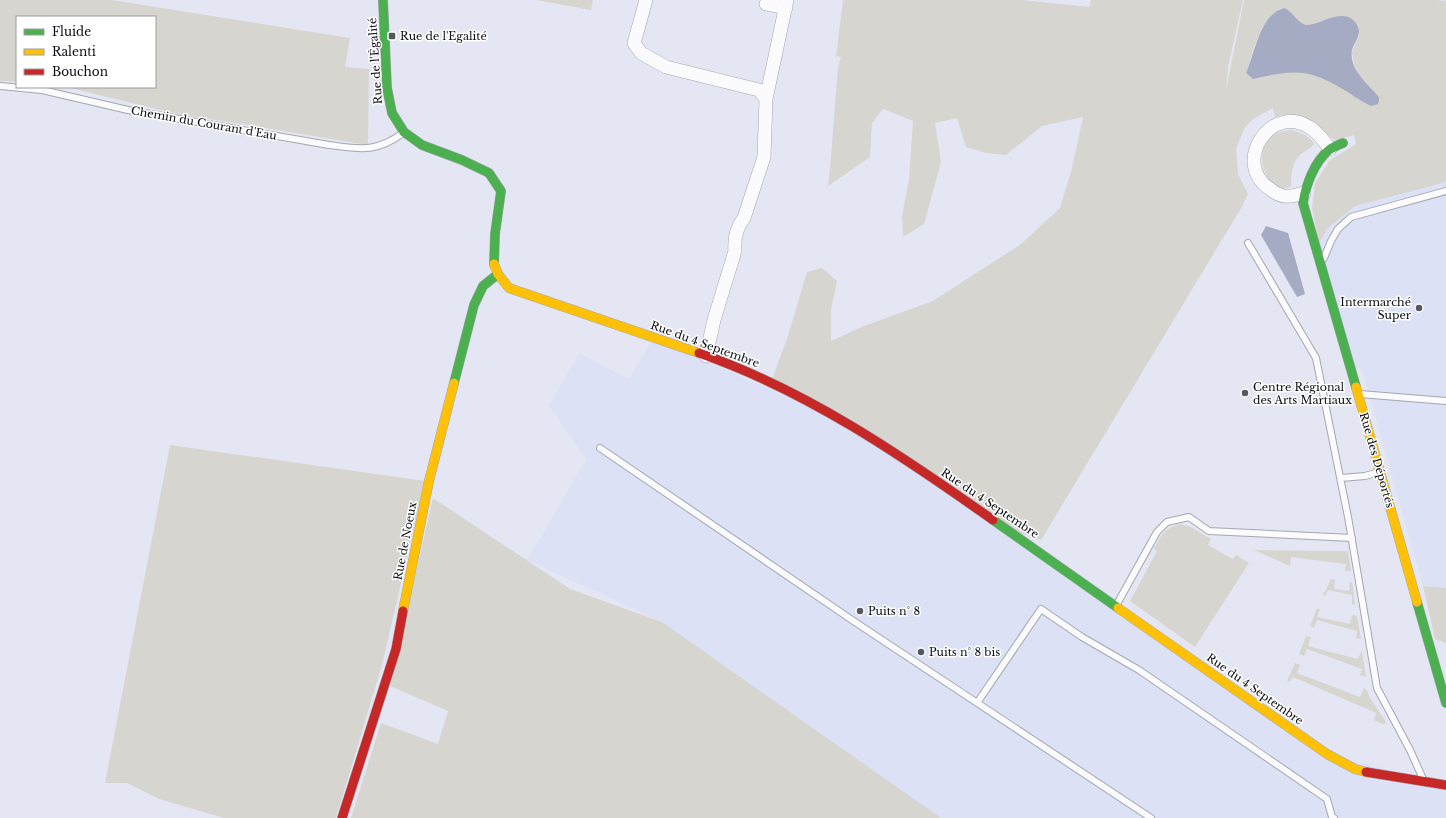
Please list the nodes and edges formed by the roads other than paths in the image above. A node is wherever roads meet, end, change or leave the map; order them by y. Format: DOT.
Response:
graph roads {
  1 [pos="384,0"];
  2 [pos="646,0"];
  3 [pos="766,4"];
  4 [pos="786,4"];
  5 [pos="0,86"];
  6 [pos="16,88"];
  7 [pos="21,88"];
  8 [pos="766,99"];
  9 [pos="404,132"];
  10 [pos="1343,143"];
  11 [pos="1330,149"];
  12 [pos="1446,191"];
  13 [pos="1304,193"];
  14 [pos="1248,243"];
  15 [pos="1321,263"];
  16 [pos="498,274"];
  17 [pos="706,356"];
  18 [pos="1358,393"];
  19 [pos="1446,401"];
  20 [pos="600,448"];
  21 [pos="1381,472"];
  22 [pos="1341,478"];
  23 [pos="1352,538"];
  24 [pos="1115,606"];
  25 [pos="977,703"];
  26 [pos="1446,703"];
  27 [pos="1424,781"];
  28 [pos="1446,785"];
  29 [pos="342,818"];
  30 [pos="1150,818"];
  31 [pos="1334,818"];
  1 -- 9 [label="street, Rue de l'Égalité"];
  2 -- 8 [label="street"];
  3 -- 4 [label="street"];
  4 -- 8 [label="street"];
  5 -- 6 [label="lane, Chemin du Courant d'Eau"];
  7 -- 9 [label="lane, Chemin du Courant d'Eau"];
  8 -- 17 [label="street"];
  9 -- 16 [label="street, Rue de l'Égalité"];
  10 -- 11 [label="street"];
  11 -- 13 [label="street"];
  11 -- 13 [label="street"];
  12 -- 15 [label="lane"];
  13 -- 15 [label="street, Rue des Déportés"];
  14 -- 22 [label="lane"];
  15 -- 18 [label="street, Rue des Déportés"];
  16 -- 17 [label="street, Rue du 4 Septembre"];
  16 -- 29 [label="street, Rue de Noeux"];
  17 -- 24 [label="street, Rue du 4 Septembre"];
  18 -- 19 [label="lane"];
  18 -- 21 [label="street, Rue des Déportés"];
  20 -- 25 [label="lane"];
  21 -- 22 [label="lane"];
  21 -- 26 [label="street, Rue des Déportés"];
  22 -- 23 [label="lane"];
  23 -- 24 [label="lane"];
  23 -- 27 [label="lane"];
  24 -- 27 [label="street, Rue du 4 Septembre"];
  25 -- 30 [label="lane"];
  25 -- 31 [label="lane"];
  27 -- 28 [label="street, Rue du 4 Septembre"];
}
